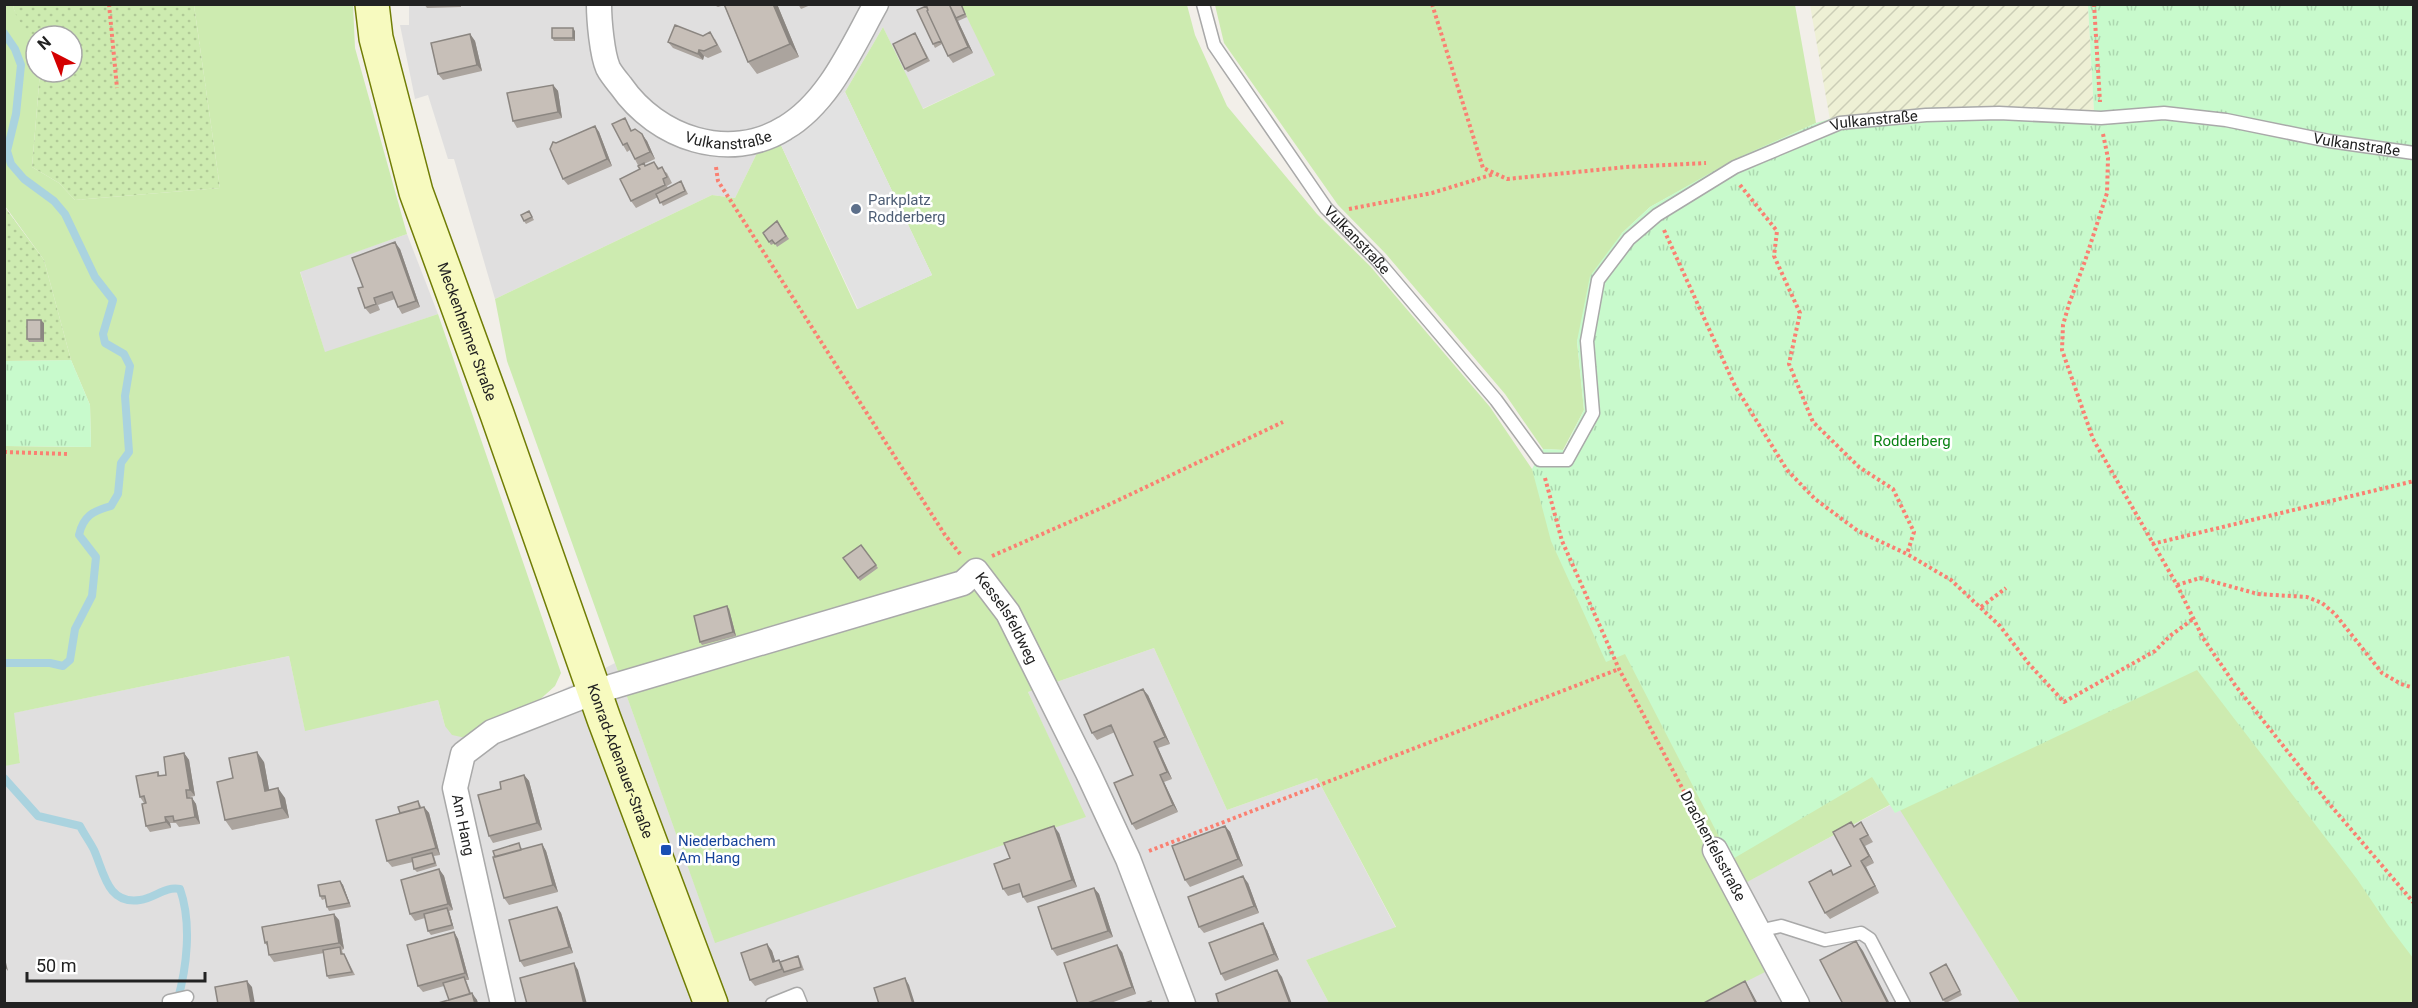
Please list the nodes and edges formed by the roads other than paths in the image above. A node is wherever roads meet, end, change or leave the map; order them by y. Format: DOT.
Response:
graph roads {
  1 [pos="372,4"];
  2 [pos="599,4"];
  3 [pos="876,4"];
  4 [pos="1203,4"];
  5 [pos="2414,153"];
  6 [pos="581,654"];
  7 [pos="594,692"];
  8 [pos="1715,850"];
  9 [pos="1758,931"];
  10 [pos="187,997"];
  11 [pos="169,1001"];
  12 [pos="503,1004"];
  13 [pos="711,1004"];
  14 [pos="772,1004"];
  15 [pos="801,1004"];
  16 [pos="1183,1004"];
  17 [pos="1797,1004"];
  18 [pos="1905,1004"];
  1 -- 6 [label="main road, Meckenheimer Straße"];
  2 -- 3 [label="street, Vulkanstraße"];
  4 -- 5 [label="lane, Vulkanstraße"];
  6 -- 7 [label="main road, Konrad-Adenauer-Straße"];
  7 -- 12 [label="street, Am Hang"];
  7 -- 13 [label="main road, Konrad-Adenauer-Straße"];
  7 -- 16 [label="street, Kesselsfeldweg"];
  8 -- 9 [label="street, Drachenfelsstraße"];
  9 -- 17 [label="street, Drachenfelsstraße"];
  9 -- 18 [label="lane"];
  10 -- 11 [label="lane"];
  14 -- 15 [label="lane"];
}
